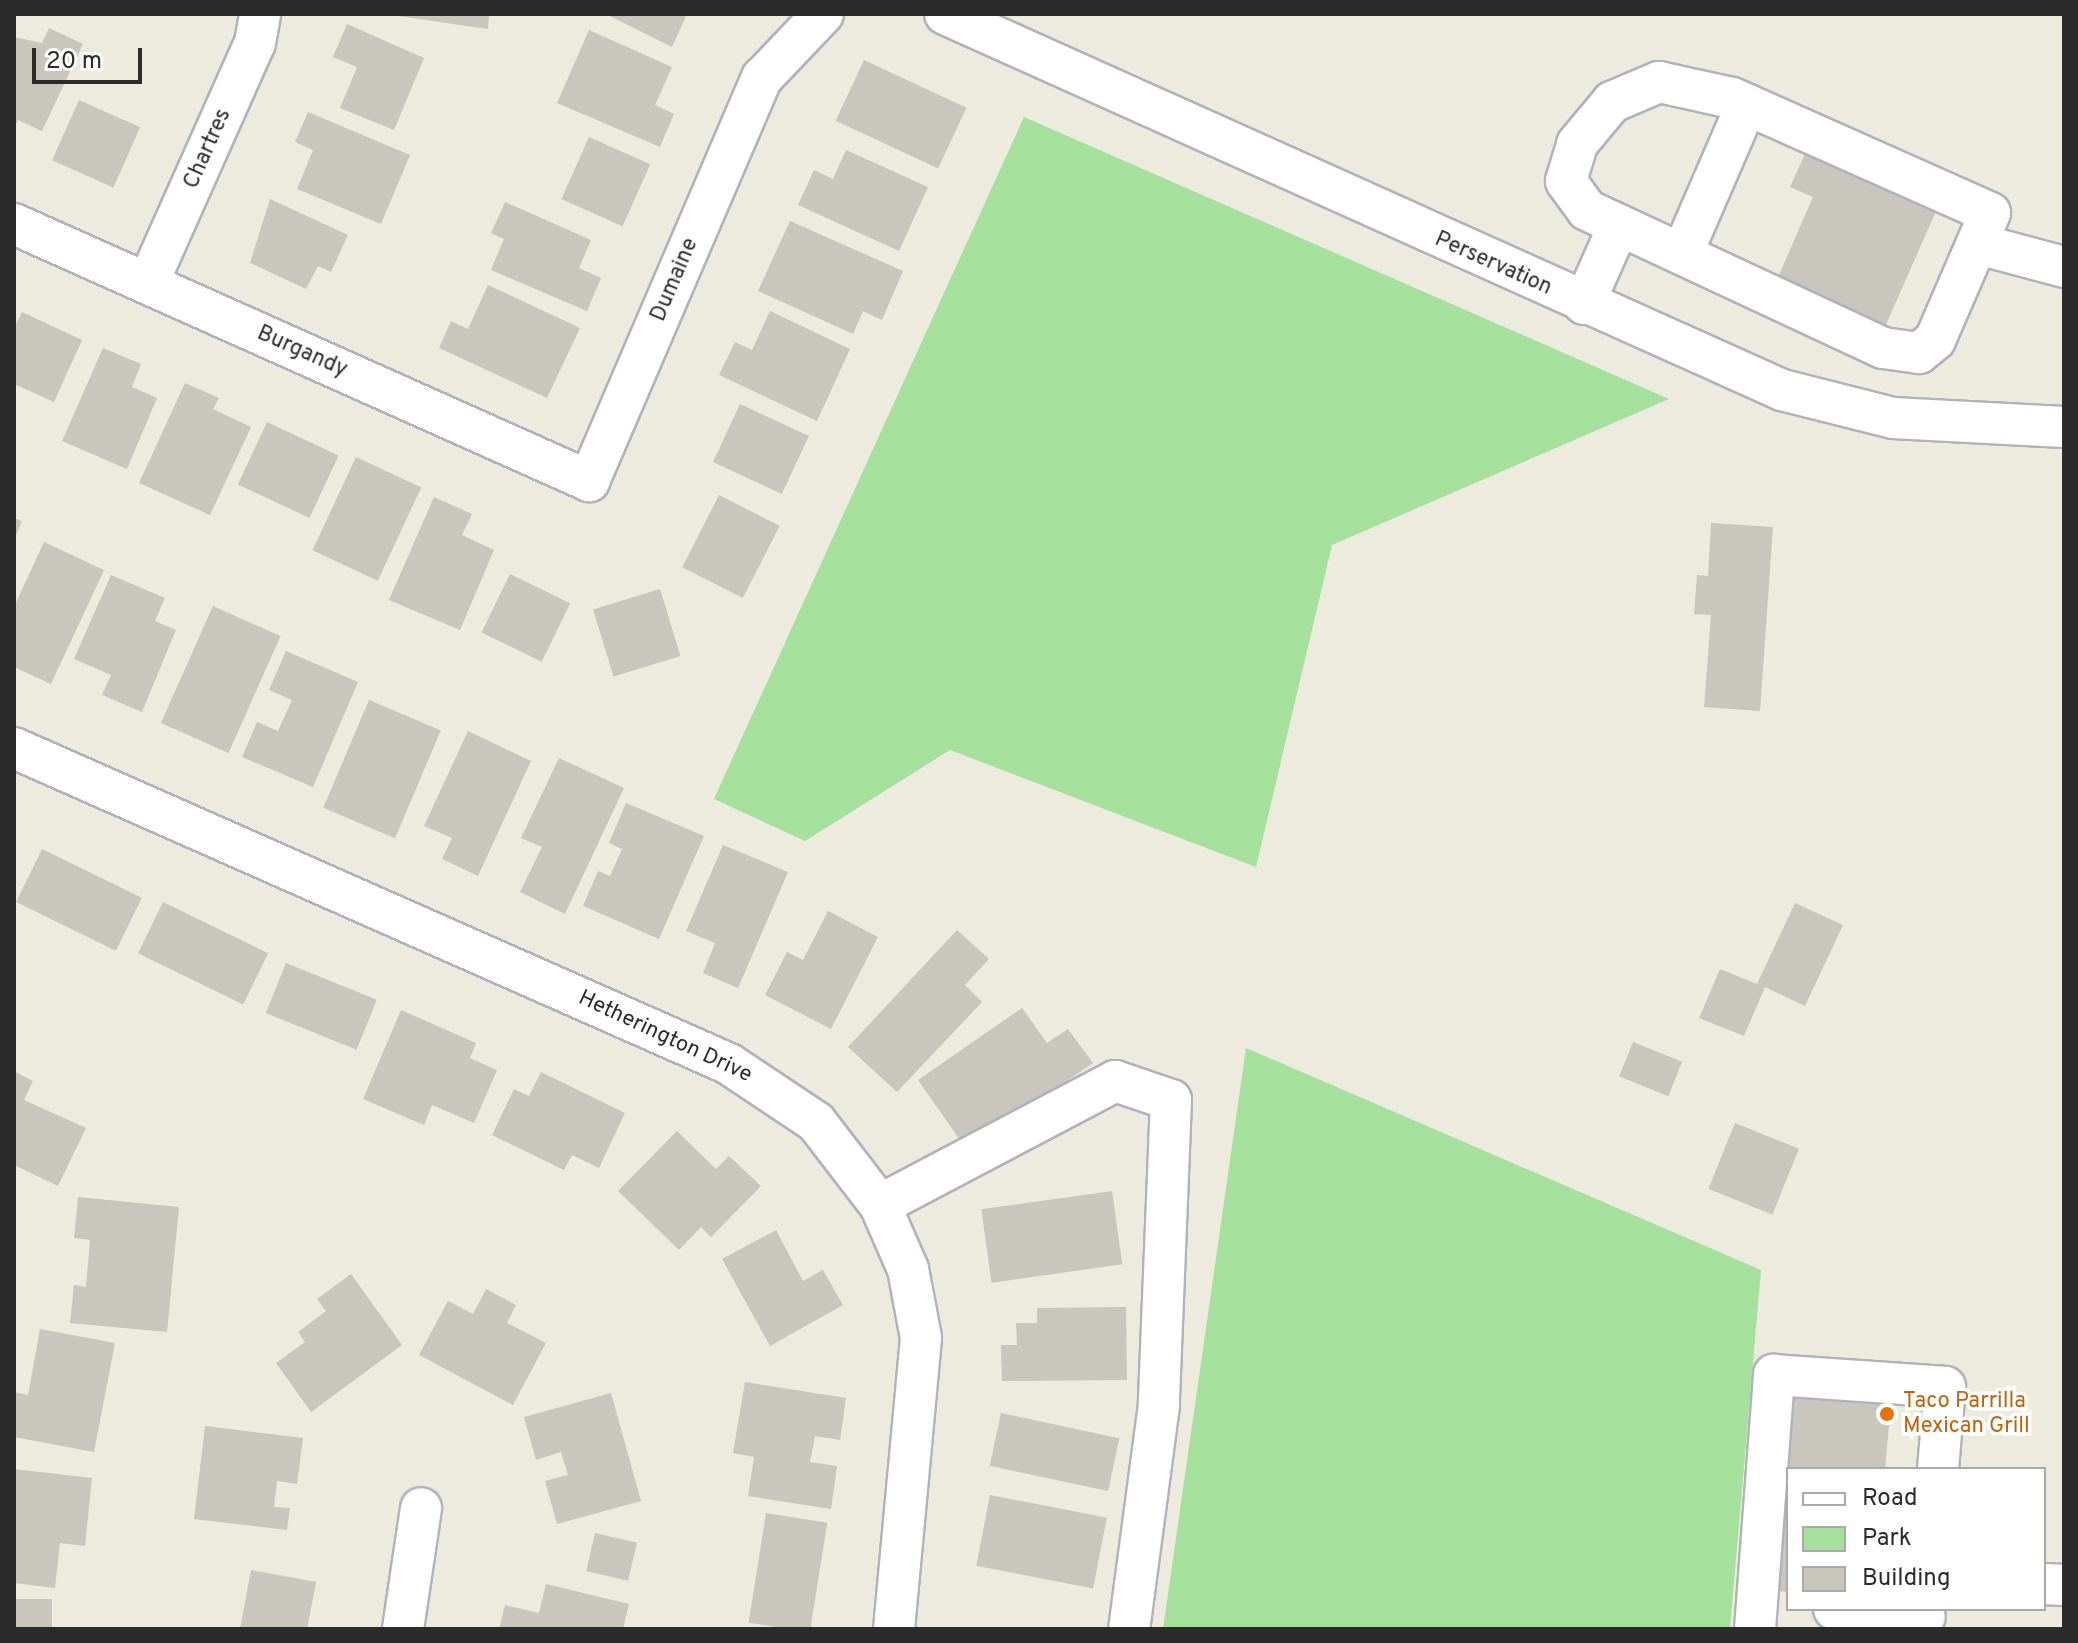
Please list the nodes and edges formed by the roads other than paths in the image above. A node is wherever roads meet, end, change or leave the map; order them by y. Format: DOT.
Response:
graph roads {
  1 [pos="260,14"];
  2 [pos="784,14"];
  3 [pos="823,14"];
  4 [pos="945,14"];
  5 [pos="762,78"];
  6 [pos="1747,104"];
  7 [pos="14,224"];
  8 [pos="1619,225"];
  9 [pos="1978,244"];
  10 [pos="1682,254"];
  11 [pos="2064,267"];
  12 [pos="148,283"];
  13 [pos="1584,304"];
  14 [pos="2064,427"];
  15 [pos="589,481"];
  16 [pos="14,748"];
  17 [pos="880,1205"];
  18 [pos="1938,1467"];
  19 [pos="421,1508"];
  20 [pos="1854,1611"];
  21 [pos="1766,1612"];
  22 [pos="1925,1618"];
  23 [pos="403,1629"];
  24 [pos="894,1629"];
  25 [pos="1129,1629"];
  1 -- 12 [label="street, Chartres"];
  2 -- 5 [label="street, Dumaine"];
  3 -- 5 [label="street, Dumaine"];
  4 -- 13 [label="street, Perservation"];
  5 -- 15 [label="street, Dumaine"];
  6 -- 8 [label="street"];
  6 -- 9 [label="street"];
  6 -- 10 [label="street"];
  7 -- 12 [label="street, Burgandy"];
  8 -- 10 [label="street"];
  8 -- 13 [label="street"];
  9 -- 10 [label="street"];
  9 -- 11 [label="street"];
  12 -- 15 [label="street, Burgandy"];
  13 -- 14 [label="street, Perservation"];
  16 -- 17 [label="street, Hetherington Drive"];
  17 -- 24 [label="street, Hetherington Drive"];
  17 -- 25 [label="street"];
  18 -- 21 [label="street"];
  19 -- 23 [label="street"];
  20 -- 22 [label="street"];
}
